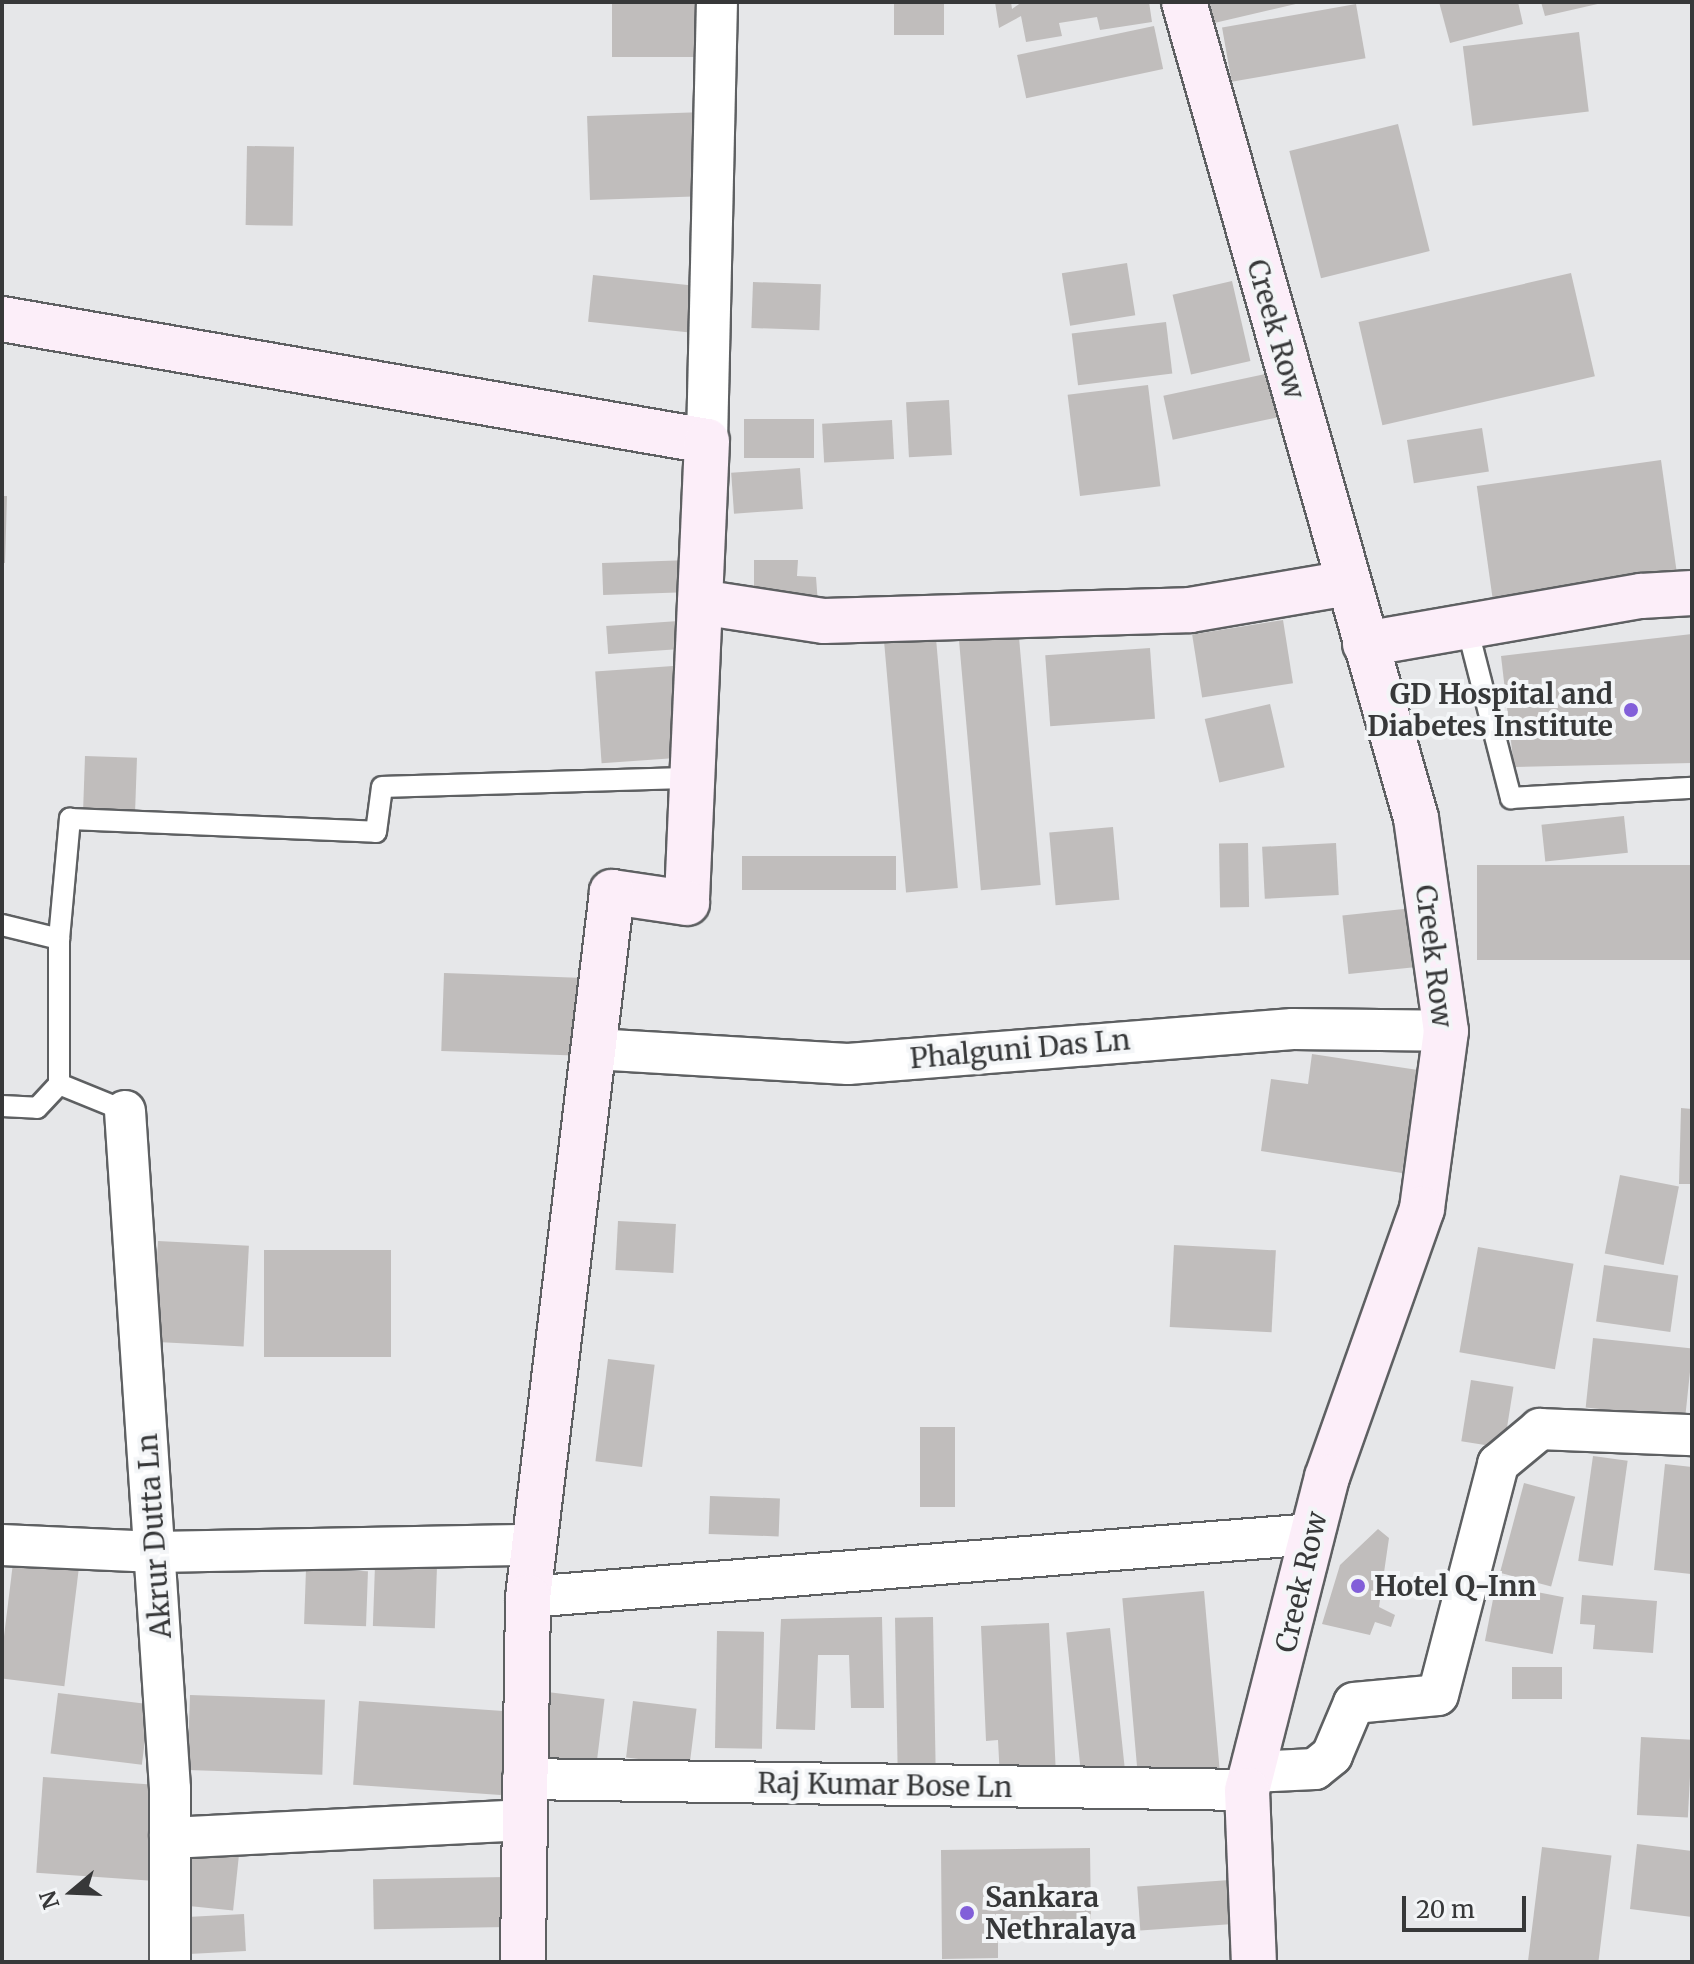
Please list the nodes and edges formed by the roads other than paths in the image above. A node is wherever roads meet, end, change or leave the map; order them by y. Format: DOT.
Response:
graph roads {
  1 [pos="717,2"];
  2 [pos="1184,2"];
  3 [pos="2,319"];
  4 [pos="707,441"];
  5 [pos="1348,583"];
  6 [pos="1692,593"];
  7 [pos="700,602"];
  8 [pos="1467,627"];
  9 [pos="1365,644"];
  10 [pos="692,778"];
  11 [pos="1692,788"];
  12 [pos="2,925"];
  13 [pos="59,939"];
  14 [pos="1446,1031"];
  15 [pos="594,1049"];
  16 [pos="59,1084"];
  17 [pos="2,1106"];
  18 [pos="125,1111"];
  19 [pos="1692,1435"];
  20 [pos="1313,1534"];
  21 [pos="2,1545"];
  22 [pos="534,1545"];
  23 [pos="156,1552"];
  24 [pos="528,1597"];
  25 [pos="1250,1781"];
  26 [pos="522,1799"];
  27 [pos="170,1838"];
  28 [pos="170,1962"];
  29 [pos="523,1962"];
  30 [pos="1254,1962"];
  1 -- 4 [label="street"];
  2 -- 5 [label="street, Creek Row"];
  3 -- 4 [label="street"];
  4 -- 7 [label="street"];
  5 -- 7 [label="street"];
  5 -- 9 [label="street, Creek Row"];
  6 -- 8 [label="street"];
  7 -- 10 [label="street"];
  8 -- 9 [label="street"];
  8 -- 11 [label="lane"];
  9 -- 14 [label="street, Creek Row"];
  10 -- 13 [label="lane"];
  10 -- 15 [label="street"];
  12 -- 13 [label="lane"];
  13 -- 16 [label="lane"];
  14 -- 15 [label="street, Phalguni Das Ln"];
  14 -- 20 [label="street, Creek Row"];
  15 -- 22 [label="street"];
  16 -- 17 [label="lane"];
  16 -- 18 [label="lane"];
  18 -- 23 [label="street, Akrur Dutta Ln"];
  19 -- 25 [label="street, Raj Kumar Bose Ln"];
  20 -- 24 [label="street"];
  20 -- 25 [label="street, Creek Row"];
  21 -- 23 [label="street"];
  22 -- 23 [label="street"];
  22 -- 24 [label="street"];
  23 -- 27 [label="street, Akrur Dutta Ln"];
  24 -- 26 [label="street"];
  25 -- 26 [label="street, Raj Kumar Bose Ln"];
  25 -- 30 [label="street, Creek Row"];
  26 -- 27 [label="street, Raj Kumar Bose Ln"];
  26 -- 29 [label="street"];
  27 -- 28 [label="street, Akrur Dutta Ln"];
}
